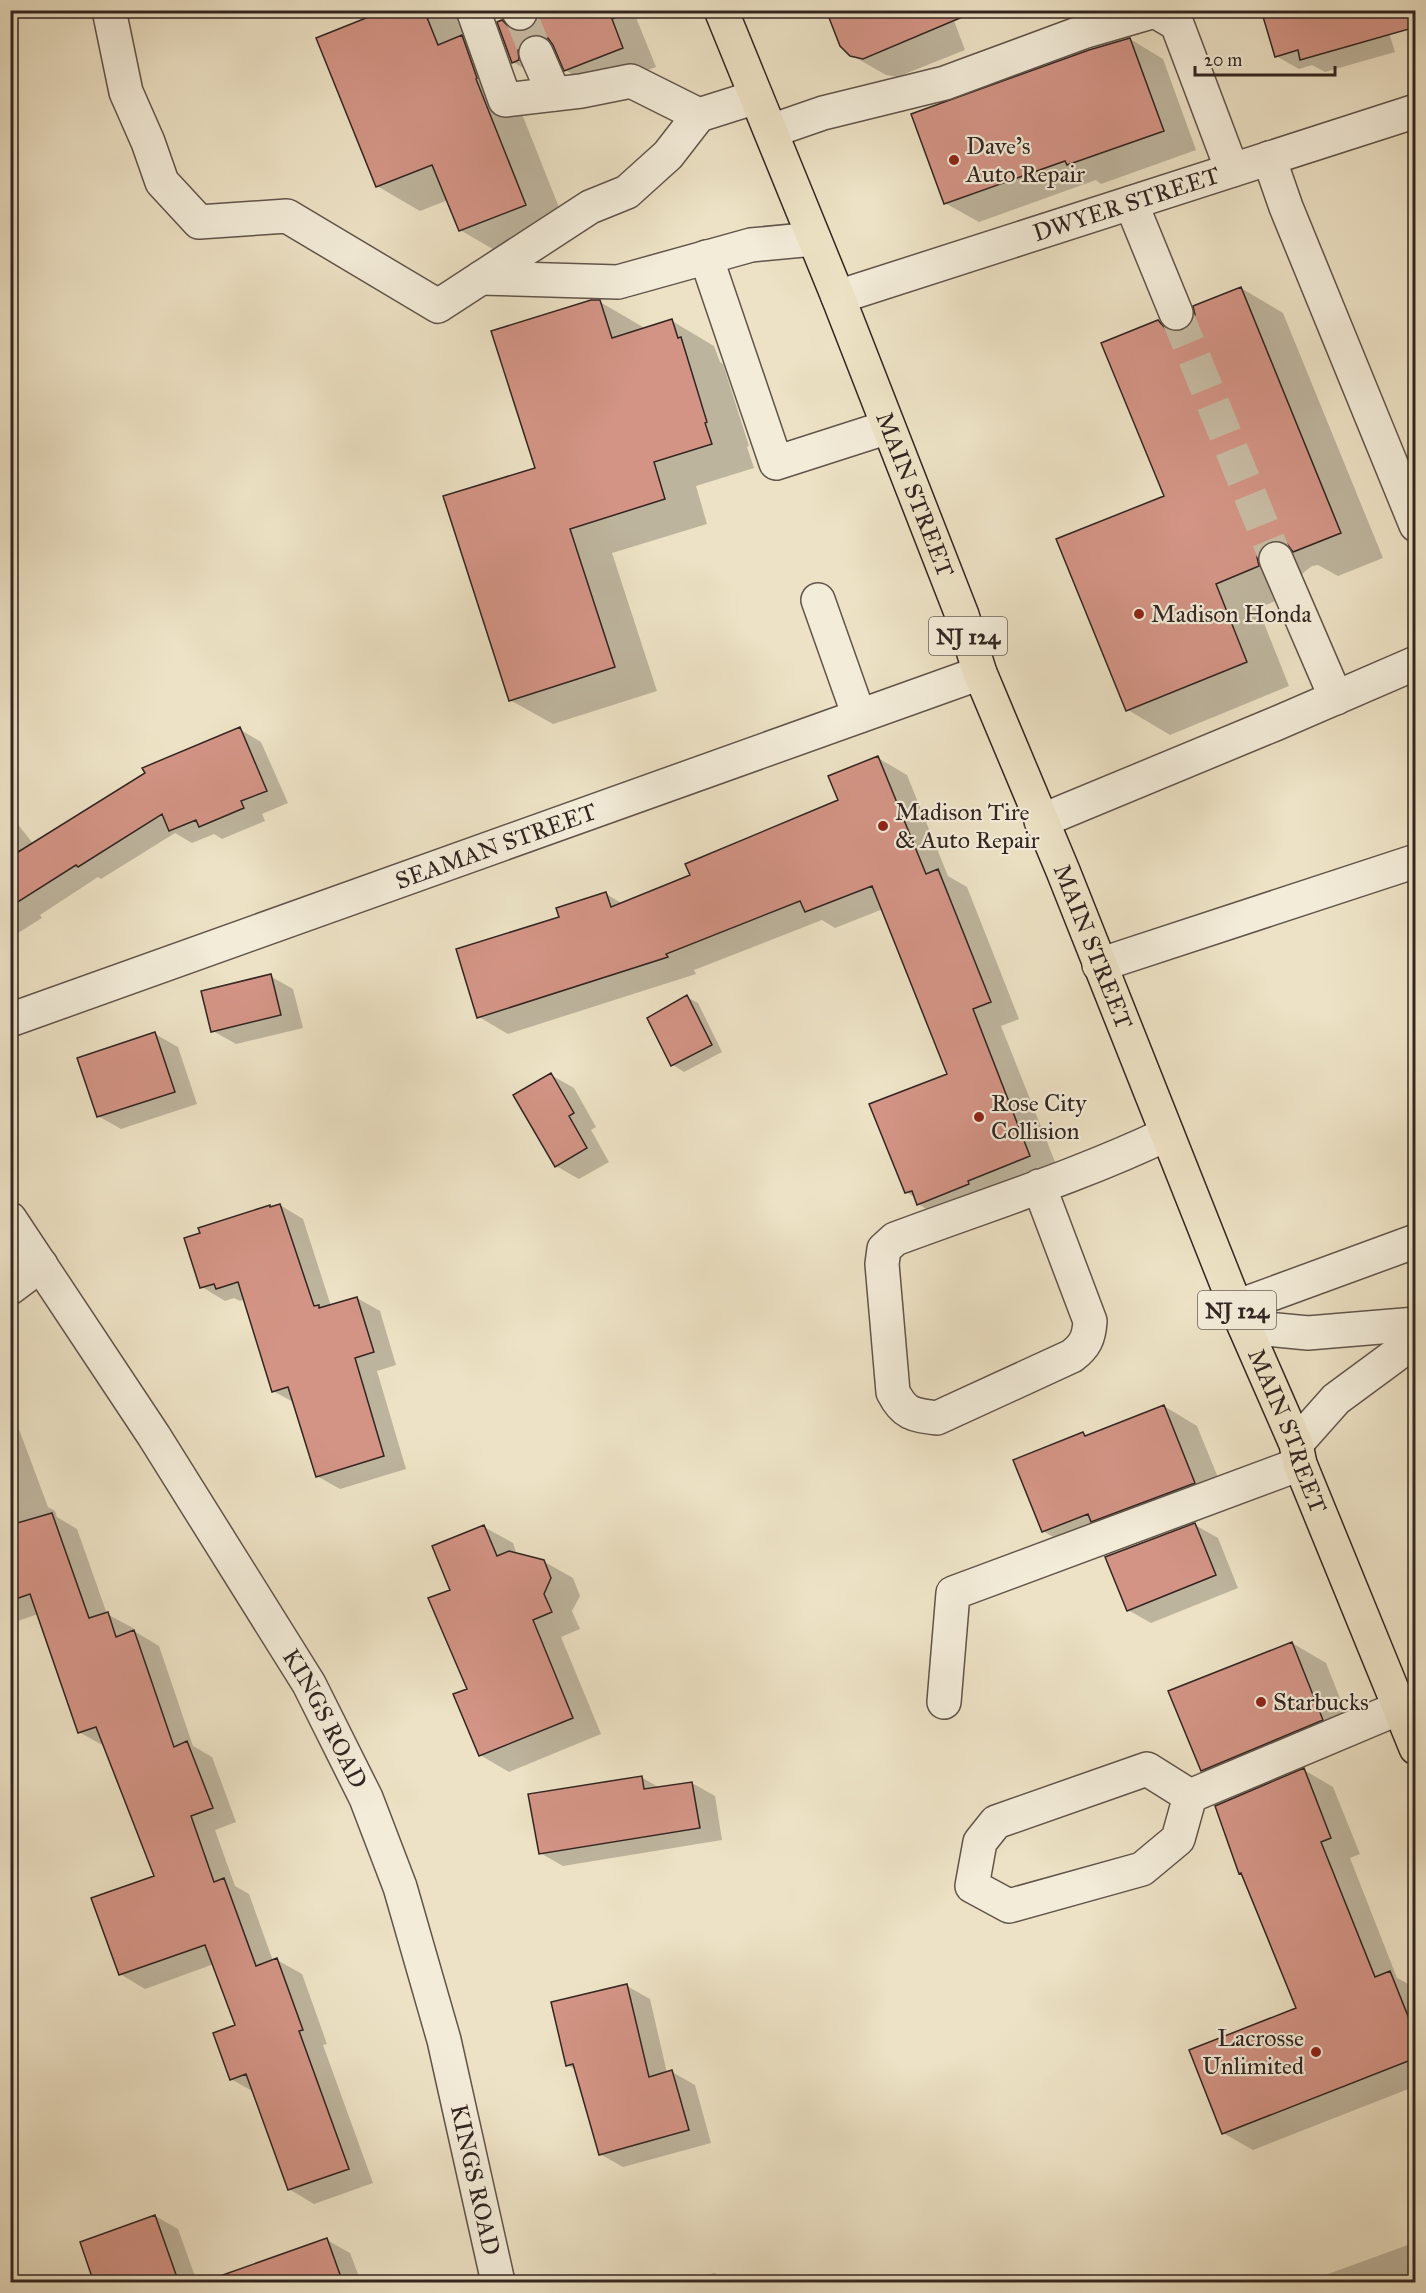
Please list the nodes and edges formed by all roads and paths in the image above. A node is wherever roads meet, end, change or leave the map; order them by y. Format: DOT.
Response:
graph roads {
  1 [pos="109,10"];
  2 [pos="721,10"];
  3 [pos="502,13"];
  4 [pos="527,57"];
  5 [pos="543,95"];
  6 [pos="756,97"];
  7 [pos="1416,111"];
  8 [pos="699,115"];
  9 [pos="771,131"];
  10 [pos="1269,158"];
  11 [pos="1232,170"];
  12 [pos="1131,203"];
  13 [pos="814,239"];
  14 [pos="706,257"];
  15 [pos="481,278"];
  16 [pos="838,297"];
  17 [pos="1176,313"];
  18 [pos="888,427"];
  19 [pos="1416,525"];
  20 [pos="1276,559"];
  21 [pos="818,600"];
  22 [pos="1416,663"];
  23 [pos="980,673"];
  24 [pos="1336,698"];
  25 [pos="859,716"];
  26 [pos="1041,821"];
  27 [pos="1416,861"];
  28 [pos="1099,965"];
  29 [pos="10,1020"];
  30 [pos="1167,1134"];
  31 [pos="1039,1186"];
  32 [pos="10,1219"];
  33 [pos="1416,1241"];
  34 [pos="41,1264"];
  35 [pos="10,1288"];
  36 [pos="1240,1317"];
  37 [pos="1416,1324"];
  38 [pos="1416,1340"];
  39 [pos="1298,1454"];
  40 [pos="944,1702"];
  41 [pos="1399,1708"];
  42 [pos="1416,1748"];
  43 [pos="1190,1796"];
  44 [pos="498,2283"];
  1 -- 15 [label="street"];
  2 -- 6 [label="main road, MAIN STREET / NJ 124"];
  3 -- 5 [label="street"];
  4 -- 5 [label="street"];
  5 -- 8 [label="street"];
  6 -- 8 [label="street"];
  6 -- 9 [label="main road, MAIN STREET / NJ 124"];
  7 -- 10 [label="street, DWYER STREET"];
  8 -- 15 [label="street"];
  9 -- 11 [label="street"];
  9 -- 13 [label="main road, MAIN STREET / NJ 124"];
  10 -- 11 [label="street, DWYER STREET"];
  10 -- 19 [label="street"];
  11 -- 12 [label="street, DWYER STREET"];
  12 -- 16 [label="street, DWYER STREET"];
  12 -- 17 [label="street"];
  13 -- 14 [label="street"];
  13 -- 16 [label="main road, MAIN STREET / NJ 124"];
  14 -- 15 [label="street"];
  14 -- 18 [label="street"];
  16 -- 18 [label="main road, MAIN STREET / NJ 124"];
  18 -- 23 [label="main road, MAIN STREET / NJ 124"];
  20 -- 24 [label="street"];
  21 -- 25 [label="street"];
  22 -- 24 [label="street"];
  23 -- 25 [label="street, SEAMAN STREET"];
  23 -- 26 [label="main road, MAIN STREET / NJ 124"];
  24 -- 26 [label="street"];
  25 -- 29 [label="street, SEAMAN STREET"];
  26 -- 28 [label="main road, MAIN STREET / NJ 124"];
  27 -- 28 [label="street"];
  28 -- 30 [label="main road, MAIN STREET / NJ 124"];
  30 -- 31 [label="street"];
  30 -- 36 [label="main road, MAIN STREET / NJ 124"];
  31 -- 31 [label="street"];
  32 -- 34 [label="street, KINGS ROAD"];
  33 -- 36 [label="street"];
  34 -- 35 [label="street"];
  34 -- 44 [label="street, KINGS ROAD"];
  36 -- 37 [label="street"];
  36 -- 39 [label="main road, MAIN STREET / NJ 124"];
  38 -- 39 [label="street"];
  39 -- 40 [label="street"];
  39 -- 41 [label="main road, MAIN STREET / NJ 124"];
  41 -- 42 [label="main road, MAIN STREET / NJ 124"];
  41 -- 43 [label="street"];
  43 -- 43 [label="street"];
}
